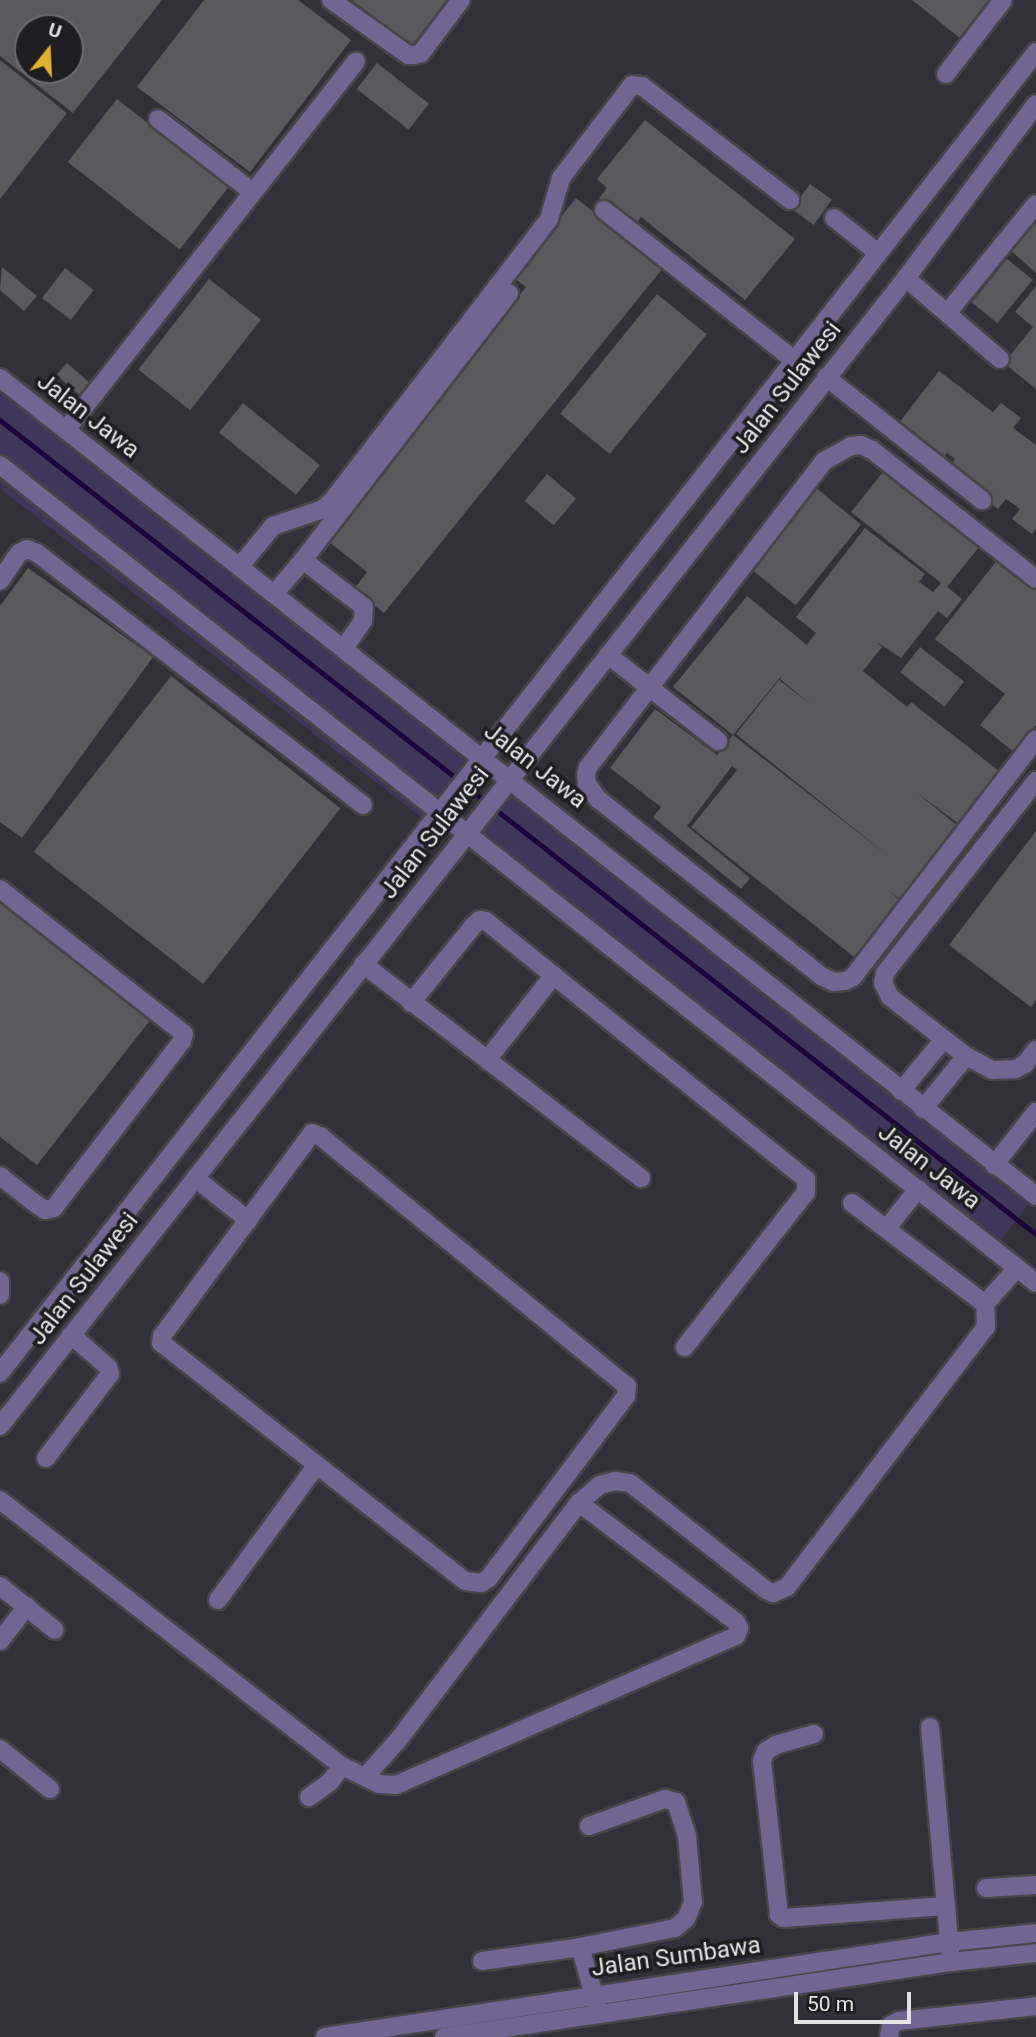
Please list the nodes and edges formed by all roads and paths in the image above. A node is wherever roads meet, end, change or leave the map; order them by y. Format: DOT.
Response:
graph roads {
  1 [pos="331,0"];
  2 [pos="461,0"];
  3 [pos="1003,0"];
  4 [pos="1036,52"];
  5 [pos="356,61"];
  6 [pos="946,74"];
  7 [pos="1036,104"];
  8 [pos="158,119"];
  9 [pos="251,191"];
  10 [pos="790,200"];
  11 [pos="1036,204"];
  12 [pos="604,210"];
  13 [pos="834,218"];
  14 [pos="878,253"];
  15 [pos="906,278"];
  16 [pos="509,293"];
  17 [pos="948,312"];
  18 [pos="1000,359"];
  19 [pos="794,360"];
  20 [pos="826,377"];
  21 [pos="0,378"];
  22 [pos="66,430"];
  23 [pos="0,465"];
  24 [pos="982,500"];
  25 [pos="303,560"];
  26 [pos="240,566"];
  27 [pos="1036,579"];
  28 [pos="0,580"];
  29 [pos="275,593"];
  30 [pos="344,648"];
  31 [pos="608,655"];
  32 [pos="650,686"];
  33 [pos="1036,739"];
  34 [pos="718,741"];
  35 [pos="478,762"];
  36 [pos="1036,781"];
  37 [pos="506,784"];
  38 [pos="363,805"];
  39 [pos="444,805"];
  40 [pos="471,827"];
  41 [pos="0,889"];
  42 [pos="363,964"];
  43 [pos="554,975"];
  44 [pos="411,1003"];
  45 [pos="944,1039"];
  46 [pos="1036,1049"];
  47 [pos="966,1056"];
  48 [pos="486,1060"];
  49 [pos="901,1091"];
  50 [pos="923,1109"];
  51 [pos="1036,1112"];
  52 [pos="994,1165"];
  53 [pos="0,1176"];
  54 [pos="195,1178"];
  55 [pos="641,1178"];
  56 [pos="918,1189"];
  57 [pos="1036,1196"];
  58 [pos="852,1203"];
  59 [pos="248,1220"];
  60 [pos="887,1228"];
  61 [pos="1017,1268"];
  62 [pos="0,1281"];
  63 [pos="1036,1283"];
  64 [pos="0,1295"];
  65 [pos="985,1304"];
  66 [pos="71,1335"];
  67 [pos="685,1347"];
  68 [pos="0,1373"];
  69 [pos="0,1426"];
  70 [pos="46,1458"];
  71 [pos="316,1466"];
  72 [pos="0,1500"];
  73 [pos="579,1503"];
  74 [pos="0,1586"];
  75 [pos="218,1600"];
  76 [pos="27,1606"];
  77 [pos="55,1629"];
  78 [pos="0,1641"];
  79 [pos="930,1727"];
  80 [pos="814,1734"];
  81 [pos="0,1749"];
  82 [pos="342,1766"];
  83 [pos="365,1777"];
  84 [pos="50,1789"];
  85 [pos="309,1797"];
  86 [pos="589,1826"];
  87 [pos="1036,1885"];
  88 [pos="986,1888"];
  89 [pos="945,1906"];
  90 [pos="1036,1933"];
  91 [pos="949,1942"];
  92 [pos="580,1947"];
  93 [pos="1036,1953"];
  94 [pos="482,1961"];
  95 [pos="951,1962"];
  96 [pos="593,1994"];
  97 [pos="1036,2006"];
  98 [pos="599,2012"];
  99 [pos="325,2037"];
  100 [pos="444,2037"];
  101 [pos="889,2037"];
  1 -- 2 [label="street"];
  3 -- 6 [label="street"];
  4 -- 14 [label="street, Jalan Sulawesi"];
  5 -- 9 [label="street"];
  7 -- 15 [label="street, Jalan Sulawesi"];
  8 -- 9 [label="street"];
  9 -- 22 [label="street"];
  10 -- 26 [label="street"];
  11 -- 17 [label="street"];
  12 -- 19 [label="street"];
  13 -- 14 [label="street"];
  14 -- 19 [label="street, Jalan Sulawesi"];
  15 -- 17 [label="street"];
  15 -- 20 [label="street, Jalan Sulawesi"];
  16 -- 25 [label="street"];
  17 -- 18 [label="street"];
  19 -- 35 [label="street, Jalan Sulawesi"];
  20 -- 24 [label="street"];
  20 -- 31 [label="street, Jalan Sulawesi"];
  21 -- 22 [label="street, Jalan Jawa"];
  22 -- 26 [label="street, Jalan Jawa"];
  23 -- 39 [label="street, Jalan Jawa"];
  25 -- 29 [label="street"];
  25 -- 30 [label="street"];
  26 -- 29 [label="street, Jalan Jawa"];
  27 -- 32 [label="street"];
  28 -- 38 [label="street"];
  29 -- 30 [label="street, Jalan Jawa"];
  30 -- 35 [label="street, Jalan Jawa"];
  31 -- 32 [label="street"];
  31 -- 37 [label="street, Jalan Sulawesi"];
  32 -- 33 [label="street"];
  32 -- 34 [label="street"];
  35 -- 37 [label="street, Jalan Jawa"];
  35 -- 39 [label="street, Jalan Sulawesi"];
  36 -- 45 [label="street"];
  37 -- 40 [label="street, Jalan Sulawesi"];
  37 -- 49 [label="street, Jalan Jawa"];
  39 -- 40 [label="street, Jalan Jawa"];
  39 -- 68 [label="street, Jalan Sulawesi"];
  40 -- 42 [label="street, Jalan Sulawesi"];
  40 -- 56 [label="street, Jalan Jawa"];
  41 -- 53 [label="street"];
  42 -- 44 [label="street"];
  42 -- 54 [label="street, Jalan Sulawesi"];
  43 -- 44 [label="street"];
  43 -- 48 [label="street"];
  43 -- 67 [label="street"];
  44 -- 48 [label="street"];
  45 -- 47 [label="street"];
  45 -- 49 [label="street"];
  46 -- 47 [label="street"];
  47 -- 50 [label="street"];
  48 -- 55 [label="street"];
  49 -- 50 [label="street, Jalan Jawa"];
  50 -- 52 [label="street, Jalan Jawa"];
  51 -- 52 [label="street"];
  52 -- 57 [label="street, Jalan Jawa"];
  54 -- 59 [label="street"];
  54 -- 66 [label="street, Jalan Sulawesi"];
  56 -- 60 [label="street"];
  56 -- 61 [label="street, Jalan Jawa"];
  58 -- 60 [label="street"];
  59 -- 71 [label="street"];
  59 -- 71 [label="street"];
  60 -- 65 [label="street"];
  61 -- 63 [label="street, Jalan Jawa"];
  61 -- 65 [label="street"];
  62 -- 64 [label="street"];
  65 -- 73 [label="street"];
  66 -- 69 [label="street, Jalan Sulawesi"];
  66 -- 70 [label="street"];
  71 -- 75 [label="street"];
  72 -- 82 [label="street"];
  73 -- 83 [label="street"];
  73 -- 83 [label="street"];
  74 -- 76 [label="street"];
  76 -- 77 [label="street"];
  76 -- 78 [label="street"];
  79 -- 89 [label="street"];
  80 -- 89 [label="street"];
  81 -- 84 [label="street"];
  82 -- 83 [label="street"];
  82 -- 85 [label="street"];
  86 -- 92 [label="street"];
  87 -- 88 [label="street"];
  89 -- 91 [label="street"];
  90 -- 91 [label="street, Jalan Sumbawa"];
  91 -- 95 [label="street"];
  91 -- 96 [label="street, Jalan Sumbawa"];
  92 -- 94 [label="street"];
  92 -- 96 [label="street"];
  93 -- 95 [label="street, Jalan Sumbawa"];
  95 -- 98 [label="street, Jalan Sumbawa"];
  96 -- 98 [label="street"];
  96 -- 99 [label="street, Jalan Sumbawa"];
  97 -- 101 [label="street"];
  98 -- 100 [label="street, Jalan Sumbawa"];
}
